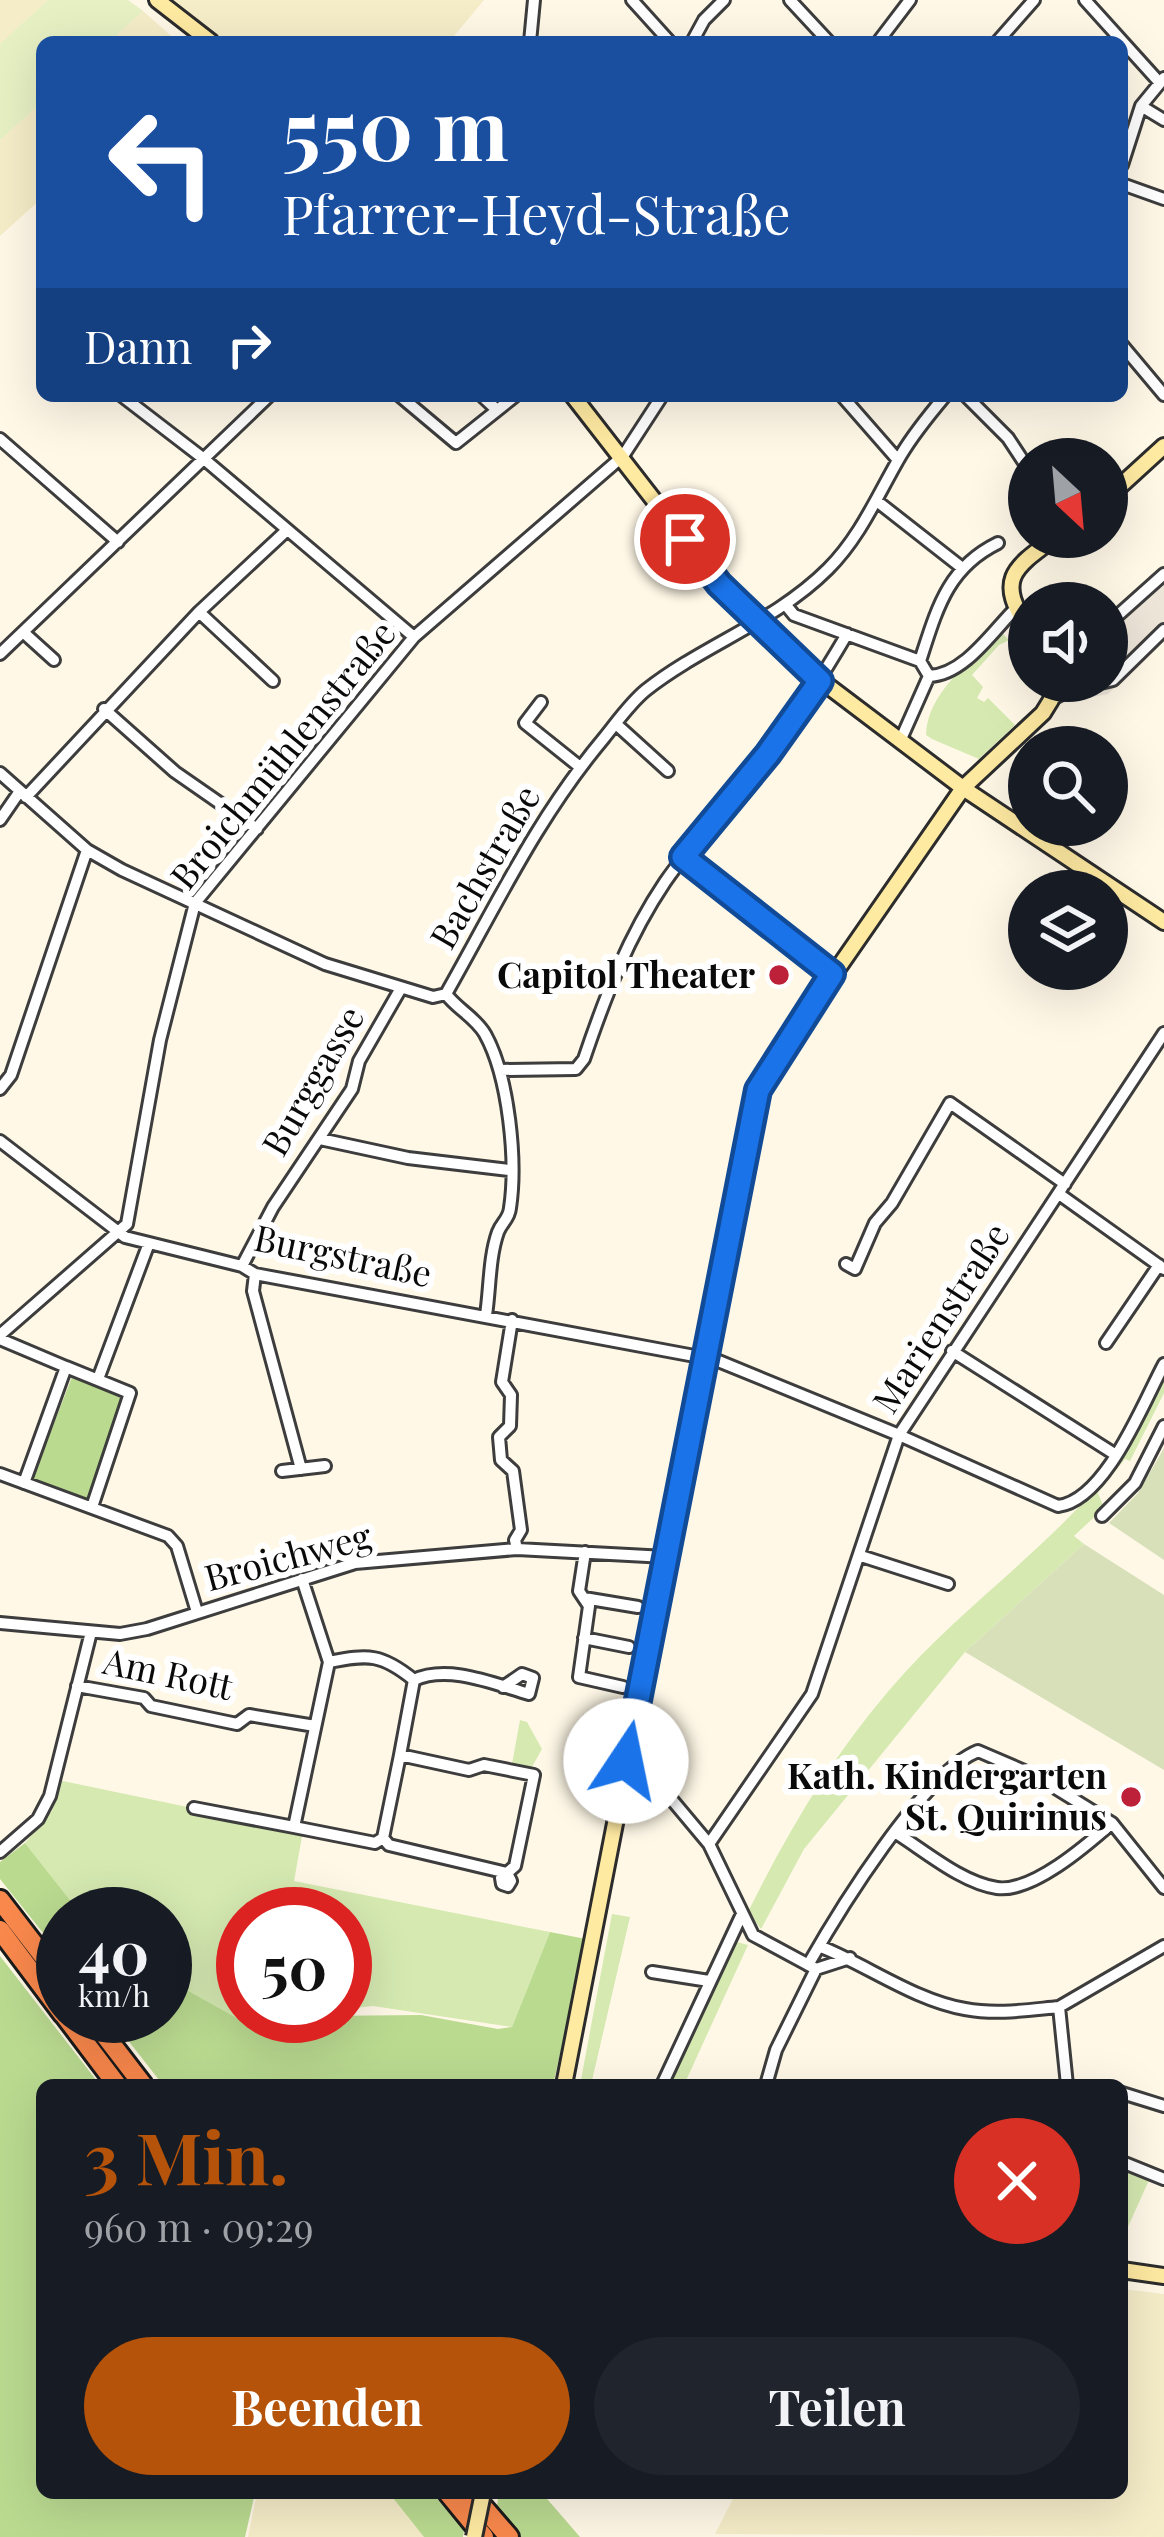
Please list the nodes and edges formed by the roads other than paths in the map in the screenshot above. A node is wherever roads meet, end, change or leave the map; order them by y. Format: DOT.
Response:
graph roads {
  1 [pos="158,0"];
  2 [pos="632,0"];
  3 [pos="724,0"];
  4 [pos="790,0"];
  5 [pos="910,0"];
  6 [pos="1034,0"];
  7 [pos="1085,0"];
  8 [pos="532,1"];
  9 [pos="204,36"];
  10 [pos="530,36"];
  11 [pos="665,36"];
  12 [pos="695,36"];
  13 [pos="823,36"];
  14 [pos="883,36"];
  15 [pos="1003,36"];
  16 [pos="1120,36"];
  17 [pos="1128,45"];
  18 [pos="1162,80"];
  19 [pos="1141,106"];
  20 [pos="1164,120"];
  21 [pos="1128,146"];
  22 [pos="1128,186"];
  23 [pos="1164,199"];
  24 [pos="1128,352"];
  25 [pos="1164,395"];
  26 [pos="130,402"];
  27 [pos="263,402"];
  28 [pos="407,402"];
  29 [pos="488,402"];
  30 [pos="507,402"];
  31 [pos="578,402"];
  32 [pos="658,402"];
  33 [pos="847,402"];
  34 [pos="941,402"];
  35 [pos="972,402"];
  36 [pos="497,410"];
  37 [pos="1008,438"];
  38 [pos="0,439"];
  39 [pos="1164,446"];
  40 [pos="623,456"];
  41 [pos="204,459"];
  42 [pos="898,460"];
  43 [pos="1128,479"];
  44 [pos="878,502"];
  45 [pos="286,531"];
  46 [pos="118,542"];
  47 [pos="998,543"];
  48 [pos="1031,558"];
  49 [pos="961,567"];
  50 [pos="1164,574"];
  51 [pos="1012,582"];
  52 [pos="785,604"];
  53 [pos="1128,606"];
  54 [pos="199,612"];
  55 [pos="1008,616"];
  56 [pos="758,623"];
  57 [pos="1164,630"];
  58 [pos="23,632"];
  59 [pos="847,634"];
  60 [pos="414,637"];
  61 [pos="0,654"];
  62 [pos="54,660"];
  63 [pos="920,661"];
  64 [pos="1128,665"];
  65 [pos="929,676"];
  66 [pos="273,681"];
  67 [pos="820,681"];
  68 [pos="1049,702"];
  69 [pos="542,703"];
  70 [pos="104,709"];
  71 [pos="616,724"];
  72 [pos="901,739"];
  73 [pos="580,767"];
  74 [pos="668,771"];
  75 [pos="0,773"];
  76 [pos="963,788"];
  77 [pos="23,794"];
  78 [pos="0,820"];
  79 [pos="257,829"];
  80 [pos="87,850"];
  81 [pos="683,857"];
  82 [pos="195,903"];
  83 [pos="1162,917"];
  84 [pos="832,974"];
  85 [pos="401,988"];
  86 [pos="446,994"];
  87 [pos="1164,1033"];
  88 [pos="500,1070"];
  89 [pos="0,1089"];
  90 [pos="320,1139"];
  91 [pos="0,1141"];
  92 [pos="509,1170"];
  93 [pos="1062,1189"];
  94 [pos="119,1233"];
  95 [pos="149,1243"];
  96 [pos="846,1264"];
  97 [pos="242,1266"];
  98 [pos="1161,1267"];
  99 [pos="255,1274"];
  100 [pos="485,1315"];
  101 [pos="512,1320"];
  102 [pos="0,1337"];
  103 [pos="1106,1343"];
  104 [pos="952,1351"];
  105 [pos="705,1359"];
  106 [pos="1164,1364"];
  107 [pos="65,1367"];
  108 [pos="98,1379"];
  109 [pos="1164,1426"];
  110 [pos="899,1435"];
  111 [pos="1116,1455"];
  112 [pos="325,1466"];
  113 [pos="301,1469"];
  114 [pos="282,1471"];
  115 [pos="0,1474"];
  116 [pos="24,1483"];
  117 [pos="92,1507"];
  118 [pos="1102,1516"];
  119 [pos="517,1550"];
  120 [pos="585,1552"];
  121 [pos="861,1556"];
  122 [pos="666,1558"];
  123 [pos="302,1579"];
  124 [pos="948,1584"];
  125 [pos="584,1598"];
  126 [pos="638,1606"];
  127 [pos="197,1612"];
  128 [pos="0,1623"];
  129 [pos="92,1632"];
  130 [pos="584,1638"];
  131 [pos="629,1647"];
  132 [pos="329,1662"];
  133 [pos="414,1680"];
  134 [pos="77,1686"];
  135 [pos="503,1687"];
  136 [pos="622,1687"];
  137 [pos="316,1726"];
  138 [pos="400,1755"];
  139 [pos="626,1761"];
  140 [pos="194,1808"];
  141 [pos="1112,1823"];
  142 [pos="294,1827"];
  143 [pos="896,1833"];
  144 [pos="383,1838"];
  145 [pos="709,1844"];
  146 [pos="2,1850"];
  147 [pos="1164,1888"];
  148 [pos="0,1900"];
  149 [pos="742,1914"];
  150 [pos="0,1930"];
  151 [pos="819,1946"];
  152 [pos="1164,1946"];
  153 [pos="36,1947"];
  154 [pos="850,1958"];
  155 [pos="812,1967"];
  156 [pos="652,1972"];
  157 [pos="36,1978"];
  158 [pos="709,1982"];
  159 [pos="1059,2007"];
  160 [pos="85,2043"];
  161 [pos="110,2043"];
  162 [pos="112,2079"];
  163 [pos="138,2079"];
  164 [pos="565,2079"];
  165 [pos="665,2079"];
  166 [pos="768,2079"];
  167 [pos="1069,2079"];
  168 [pos="1128,2095"];
  169 [pos="1164,2107"];
  170 [pos="1128,2164"];
  171 [pos="1164,2179"];
  172 [pos="1128,2271"];
  173 [pos="1164,2276"];
  174 [pos="453,2499"];
  175 [pos="476,2499"];
  176 [pos="481,2499"];
  177 [pos="474,2537"];
  178 [pos="484,2537"];
  179 [pos="509,2537"];
  1 -- 9 [label="main road"];
  2 -- 11 [label="street"];
  3 -- 12 [label="street"];
  4 -- 13 [label="street"];
  5 -- 14 [label="street"];
  6 -- 15 [label="street"];
  7 -- 16 [label="street"];
  8 -- 10 [label="street"];
  17 -- 18 [label="street"];
  18 -- 19 [label="street"];
  19 -- 20 [label="street"];
  19 -- 21 [label="street"];
  22 -- 23 [label="street"];
  24 -- 25 [label="street"];
  26 -- 41 [label="street"];
  27 -- 41 [label="street"];
  28 -- 36 [label="street"];
  29 -- 36 [label="street"];
  30 -- 36 [label="street"];
  31 -- 40 [label="main road"];
  32 -- 40 [label="street, Broichmühlenstraße"];
  33 -- 42 [label="street"];
  34 -- 42 [label="street, Bachstraße"];
  35 -- 37 [label="street"];
  38 -- 46 [label="street"];
  39 -- 43 [label="main road"];
  40 -- 56 [label="main road"];
  40 -- 60 [label="street, Broichmühlenstraße"];
  41 -- 45 [label="street"];
  41 -- 46 [label="street"];
  42 -- 44 [label="street, Bachstraße"];
  44 -- 49 [label="street"];
  44 -- 52 [label="street, Bachstraße"];
  45 -- 54 [label="street"];
  45 -- 60 [label="street"];
  46 -- 58 [label="street"];
  47 -- 49 [label="street"];
  48 -- 51 [label="main road"];
  49 -- 63 [label="street"];
  50 -- 53 [label="street"];
  52 -- 56 [label="street, Bachstraße"];
  52 -- 59 [label="street"];
  54 -- 66 [label="street"];
  54 -- 70 [label="street"];
  55 -- 65 [label="street"];
  56 -- 67 [label="main road"];
  56 -- 71 [label="street, Bachstraße"];
  57 -- 64 [label="street"];
  58 -- 61 [label="street"];
  58 -- 62 [label="street"];
  59 -- 63 [label="street"];
  59 -- 67 [label="street"];
  60 -- 79 [label="street, Broichmühlenstraße"];
  63 -- 65 [label="street"];
  65 -- 72 [label="street"];
  67 -- 72 [label="main road"];
  67 -- 81 [label="street"];
  68 -- 76 [label="main road"];
  69 -- 73 [label="street"];
  70 -- 77 [label="street"];
  70 -- 79 [label="street"];
  71 -- 73 [label="street, Bachstraße"];
  71 -- 74 [label="street"];
  72 -- 76 [label="main road"];
  73 -- 86 [label="street, Bachstraße"];
  75 -- 77 [label="street"];
  76 -- 83 [label="main road"];
  76 -- 84 [label="main road"];
  77 -- 78 [label="street"];
  77 -- 80 [label="street"];
  79 -- 82 [label="street, Broichmühlenstraße"];
  80 -- 82 [label="street"];
  80 -- 89 [label="street"];
  81 -- 84 [label="street"];
  81 -- 88 [label="street"];
  82 -- 85 [label="street"];
  82 -- 94 [label="street, Broichmühlenstraße"];
  84 -- 105 [label="main road"];
  85 -- 86 [label="street"];
  85 -- 90 [label="street, Burggasse"];
  86 -- 88 [label="street, Bachstraße"];
  87 -- 93 [label="street, Marienstraße"];
  88 -- 92 [label="street, Bachstraße"];
  90 -- 92 [label="street"];
  90 -- 97 [label="street, Burggasse"];
  91 -- 94 [label="street, Burgstraße"];
  92 -- 100 [label="street, Bachstraße"];
  93 -- 96 [label="street"];
  93 -- 98 [label="street"];
  93 -- 104 [label="street, Marienstraße"];
  94 -- 95 [label="street, Burgstraße"];
  94 -- 102 [label="street"];
  95 -- 97 [label="street, Burgstraße"];
  95 -- 108 [label="street"];
  97 -- 99 [label="street, Burgstraße"];
  98 -- 103 [label="street"];
  99 -- 100 [label="street, Burgstraße"];
  99 -- 113 [label="street"];
  100 -- 101 [label="street, Burgstraße"];
  101 -- 105 [label="street, Burgstraße"];
  101 -- 119 [label="street"];
  102 -- 107 [label="street"];
  104 -- 110 [label="street, Marienstraße"];
  104 -- 111 [label="street"];
  105 -- 110 [label="street, Burgstraße"];
  105 -- 122 [label="main road"];
  106 -- 111 [label="street, Burgstraße"];
  107 -- 108 [label="street"];
  107 -- 116 [label="street"];
  108 -- 117 [label="street"];
  109 -- 118 [label="street"];
  110 -- 111 [label="street, Burgstraße"];
  110 -- 121 [label="street, Marienstraße"];
  112 -- 113 [label="street"];
  113 -- 114 [label="street"];
  115 -- 116 [label="street"];
  116 -- 117 [label="street"];
  117 -- 127 [label="street"];
  119 -- 120 [label="street, Broichweg"];
  119 -- 123 [label="street, Broichweg"];
  120 -- 122 [label="street, Broichweg"];
  120 -- 125 [label="street"];
  121 -- 124 [label="street"];
  121 -- 145 [label="street, Marienstraße"];
  122 -- 139 [label="main road"];
  123 -- 127 [label="street, Broichweg"];
  123 -- 132 [label="street"];
  125 -- 126 [label="street"];
  125 -- 130 [label="street"];
  127 -- 129 [label="street, Broichweg"];
  128 -- 129 [label="street, Broichweg"];
  129 -- 134 [label="street"];
  130 -- 131 [label="street"];
  130 -- 136 [label="street"];
  132 -- 133 [label="street"];
  132 -- 137 [label="street"];
  133 -- 135 [label="street"];
  133 -- 138 [label="street"];
  134 -- 137 [label="street, Am Rott"];
  134 -- 146 [label="street"];
  137 -- 142 [label="street"];
  138 -- 144 [label="street"];
  138 -- 144 [label="street"];
  139 -- 145 [label="street"];
  139 -- 164 [label="main road"];
  140 -- 142 [label="street"];
  141 -- 143 [label="street"];
  141 -- 143 [label="street"];
  141 -- 147 [label="street"];
  142 -- 144 [label="street"];
  143 -- 151 [label="street"];
  145 -- 149 [label="street"];
  148 -- 153 [label="highway"];
  149 -- 155 [label="street"];
  149 -- 158 [label="street"];
  150 -- 157 [label="highway"];
  151 -- 154 [label="street"];
  151 -- 155 [label="street"];
  152 -- 159 [label="street"];
  154 -- 155 [label="street"];
  154 -- 159 [label="street"];
  155 -- 166 [label="street"];
  156 -- 158 [label="street"];
  158 -- 165 [label="street"];
  159 -- 167 [label="street"];
  160 -- 162 [label="highway"];
  161 -- 163 [label="highway"];
  168 -- 169 [label="street"];
  170 -- 171 [label="street"];
  172 -- 173 [label="main road"];
  174 -- 178 [label="highway"];
  175 -- 179 [label="highway"];
  176 -- 177 [label="main road, bridge"];
}
